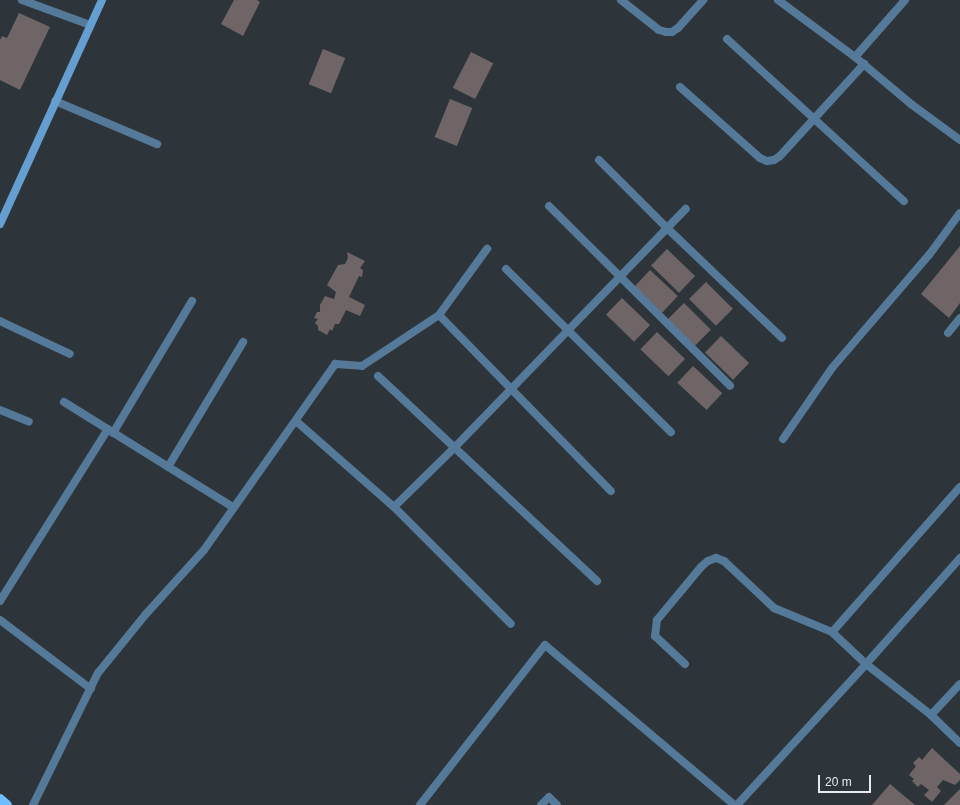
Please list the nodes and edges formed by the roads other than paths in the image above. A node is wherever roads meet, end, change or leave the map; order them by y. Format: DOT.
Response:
graph roads {
  1 [pos="22,0"];
  2 [pos="102,0"];
  3 [pos="621,0"];
  4 [pos="703,0"];
  5 [pos="778,0"];
  6 [pos="905,0"];
  7 [pos="90,24"];
  8 [pos="727,39"];
  9 [pos="854,57"];
  10 [pos="864,64"];
  11 [pos="680,87"];
  12 [pos="55,101"];
  13 [pos="813,119"];
  14 [pos="960,140"];
  15 [pos="158,144"];
  16 [pos="599,160"];
  17 [pos="904,201"];
  18 [pos="548,206"];
  19 [pos="686,209"];
  20 [pos="960,213"];
  21 [pos="0,224"];
  22 [pos="667,228"];
  23 [pos="488,249"];
  24 [pos="506,269"];
  25 [pos="620,276"];
  26 [pos="192,301"];
  27 [pos="439,315"];
  28 [pos="960,318"];
  29 [pos="0,321"];
  30 [pos="568,330"];
  31 [pos="948,333"];
  32 [pos="782,338"];
  33 [pos="243,342"];
  34 [pos="70,354"];
  35 [pos="378,376"];
  36 [pos="730,386"];
  37 [pos="511,389"];
  38 [pos="64,402"];
  39 [pos="0,410"];
  40 [pos="296,421"];
  41 [pos="29,422"];
  42 [pos="110,431"];
  43 [pos="671,432"];
  44 [pos="783,439"];
  45 [pos="454,448"];
  46 [pos="168,466"];
  47 [pos="960,488"];
  48 [pos="611,491"];
  49 [pos="394,506"];
  50 [pos="234,508"];
  51 [pos="960,558"];
  52 [pos="597,581"];
  53 [pos="0,601"];
  54 [pos="0,620"];
  55 [pos="511,624"];
  56 [pos="832,632"];
  57 [pos="685,664"];
  58 [pos="866,664"];
  59 [pos="960,684"];
  60 [pos="91,689"];
  61 [pos="931,715"];
  62 [pos="960,743"];
  63 [pos="0,799"];
  64 [pos="7,805"];
  65 [pos="33,805"];
  66 [pos="420,805"];
  67 [pos="541,805"];
  68 [pos="557,805"];
  69 [pos="734,805"];
  70 [pos="737,805"];
  1 -- 7 [label="street"];
  2 -- 7 [label="street"];
  3 -- 4 [label="street"];
  5 -- 9 [label="street"];
  6 -- 9 [label="street"];
  7 -- 12 [label="street"];
  8 -- 13 [label="street"];
  9 -- 10 [label="street"];
  10 -- 13 [label="street"];
  10 -- 14 [label="street"];
  11 -- 13 [label="street"];
  12 -- 15 [label="street"];
  12 -- 21 [label="street"];
  13 -- 17 [label="street"];
  16 -- 22 [label="street"];
  18 -- 25 [label="street"];
  19 -- 22 [label="street"];
  20 -- 44 [label="street"];
  22 -- 25 [label="street"];
  22 -- 32 [label="street"];
  23 -- 27 [label="street"];
  24 -- 30 [label="street"];
  25 -- 30 [label="street"];
  25 -- 36 [label="street"];
  26 -- 42 [label="street"];
  27 -- 37 [label="street"];
  27 -- 40 [label="street"];
  28 -- 31 [label="street"];
  29 -- 34 [label="street"];
  30 -- 37 [label="street"];
  30 -- 43 [label="street"];
  33 -- 46 [label="street"];
  35 -- 45 [label="street"];
  37 -- 45 [label="street"];
  37 -- 48 [label="street"];
  38 -- 42 [label="street"];
  39 -- 41 [label="street"];
  40 -- 49 [label="street"];
  40 -- 50 [label="street"];
  42 -- 46 [label="street"];
  42 -- 53 [label="street"];
  45 -- 49 [label="street"];
  45 -- 52 [label="street"];
  46 -- 50 [label="street"];
  47 -- 56 [label="street"];
  49 -- 55 [label="street"];
  50 -- 60 [label="street"];
  51 -- 58 [label="street"];
  54 -- 60 [label="street"];
  56 -- 57 [label="street"];
  56 -- 58 [label="street"];
  58 -- 61 [label="street"];
  58 -- 70 [label="street"];
  59 -- 61 [label="street"];
  60 -- 65 [label="street"];
  61 -- 62 [label="street"];
  63 -- 64 [label="main road"];
  66 -- 69 [label="street"];
  67 -- 68 [label="street"];
}
